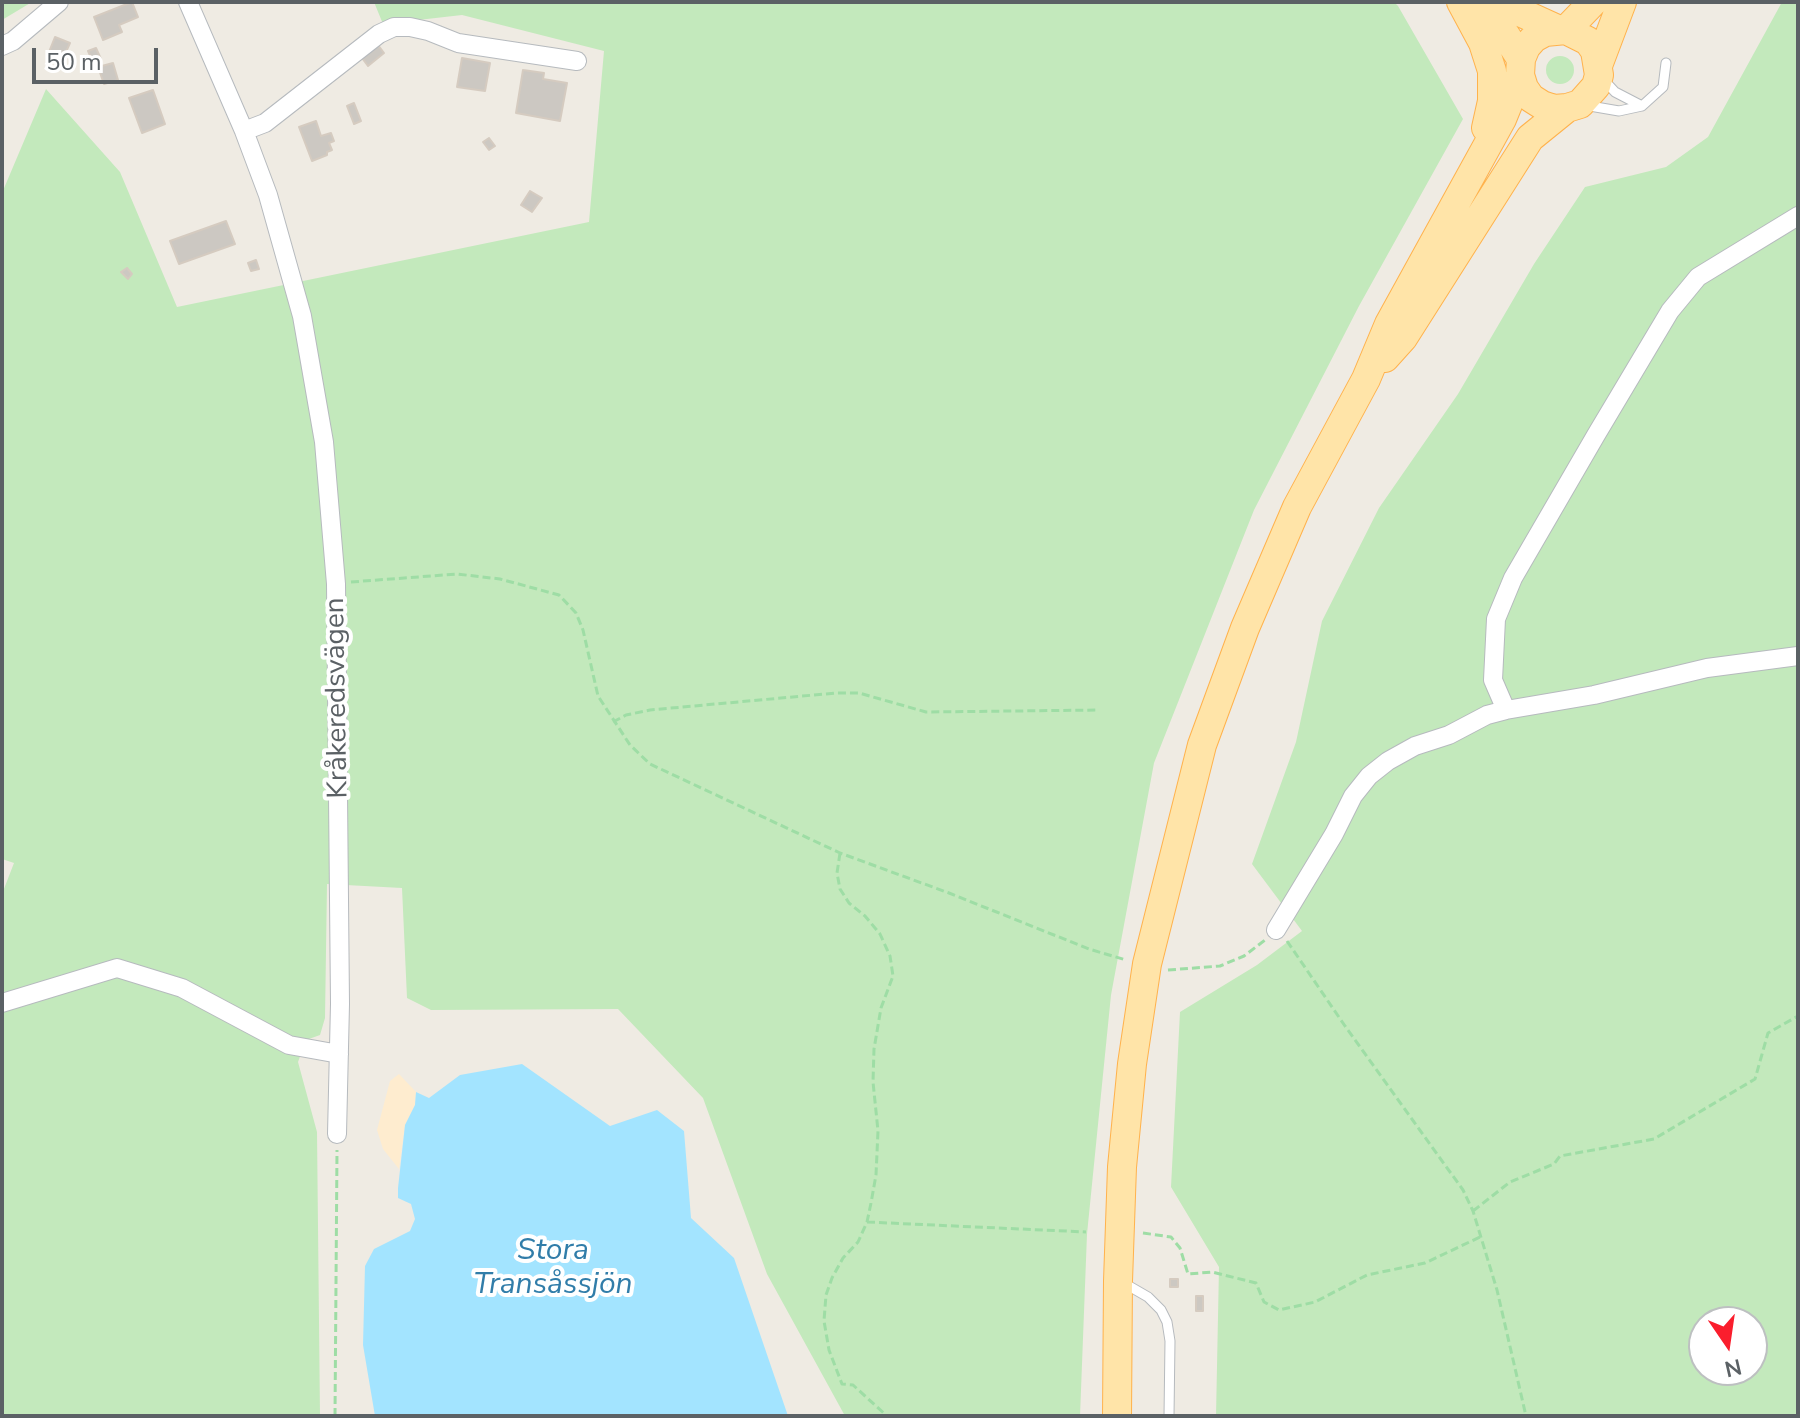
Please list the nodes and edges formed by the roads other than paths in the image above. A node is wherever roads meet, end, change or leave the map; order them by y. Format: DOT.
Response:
graph roads {
  1 [pos="59,2"];
  2 [pos="188,2"];
  3 [pos="1461,2"];
  4 [pos="1498,2"];
  5 [pos="1593,2"];
  6 [pos="1622,2"];
  7 [pos="1562,29"];
  8 [pos="2,46"];
  9 [pos="577,61"];
  10 [pos="1666,63"];
  11 [pos="1520,67"];
  12 [pos="1599,69"];
  13 [pos="1574,106"];
  14 [pos="1642,106"];
  15 [pos="244,131"];
  16 [pos="1472,171"];
  17 [pos="1798,216"];
  18 [pos="1366,379"];
  19 [pos="1798,656"];
  20 [pos="1506,710"];
  21 [pos="1276,930"];
  22 [pos="2,1003"];
  23 [pos="339,1054"];
  24 [pos="337,1134"];
  25 [pos="1118,1281"];
  26 [pos="1117,1416"];
  27 [pos="1169,1416"];
  1 -- 8 [label="street"];
  2 -- 15 [label="street, Kråkeredsvägen"];
  3 -- 11 [label="main road"];
  3 -- 16 [label="main road"];
  4 -- 7 [label="main road"];
  5 -- 7 [label="main road"];
  6 -- 12 [label="main road"];
  7 -- 11 [label="main road"];
  7 -- 12 [label="main road"];
  9 -- 15 [label="street"];
  10 -- 14 [label="lane"];
  11 -- 13 [label="main road"];
  11 -- 16 [label="main road"];
  12 -- 13 [label="main road"];
  12 -- 14 [label="lane"];
  13 -- 14 [label="lane"];
  13 -- 18 [label="main road"];
  15 -- 23 [label="street, Kråkeredsvägen"];
  16 -- 18 [label="main road"];
  17 -- 20 [label="street"];
  18 -- 25 [label="main road"];
  19 -- 20 [label="street"];
  20 -- 21 [label="street"];
  22 -- 23 [label="street"];
  23 -- 24 [label="street, Kråkeredsvägen"];
  25 -- 26 [label="main road"];
  25 -- 27 [label="lane"];
}
